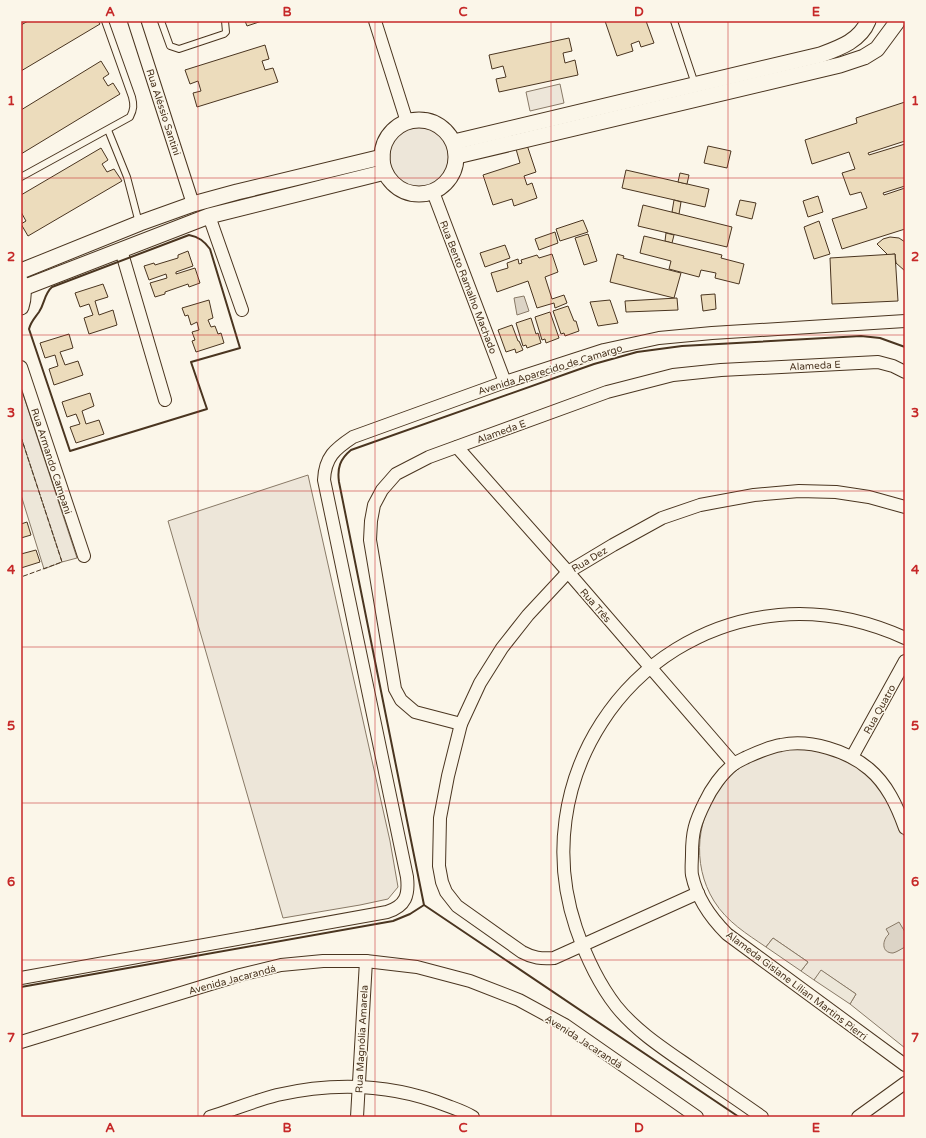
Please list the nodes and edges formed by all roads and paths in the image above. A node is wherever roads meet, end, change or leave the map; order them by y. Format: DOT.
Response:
graph roads {
  1 [pos="105,21"];
  2 [pos="134,21"];
  3 [pos="161,21"];
  4 [pos="225,21"];
  5 [pos="375,21"];
  6 [pos="674,21"];
  7 [pos="868,21"];
  8 [pos="901,23"];
  9 [pos="696,85"];
  10 [pos="407,122"];
  11 [pos="108,130"];
  12 [pos="455,149"];
  13 [pos="382,157"];
  14 [pos="385,172"];
  15 [pos="21,177"];
  16 [pos="433,192"];
  17 [pos="193,204"];
  18 [pos="209,216"];
  19 [pos="140,223"];
  20 [pos="121,250"];
  21 [pos="21,271"];
  22 [pos="22,285"];
  23 [pos="21,307"];
  24 [pos="242,310"];
  25 [pos="905,321"];
  26 [pos="21,367"];
  27 [pos="905,372"];
  28 [pos="505,382"];
  29 [pos="165,400"];
  30 [pos="456,447"];
  31 [pos="905,507"];
  32 [pos="84,556"];
  33 [pos="568,572"];
  34 [pos="905,638"];
  35 [pos="905,661"];
  36 [pos="650,668"];
  37 [pos="461,724"];
  38 [pos="852,757"];
  39 [pos="734,764"];
  40 [pos="905,828"];
  41 [pos="698,893"];
  42 [pos="582,945"];
  43 [pos="366,961"];
  44 [pos="21,978"];
  45 [pos="21,1042"];
  46 [pos="905,1065"];
  47 [pos="905,1083"];
  48 [pos="358,1087"];
  49 [pos="210,1117"];
  50 [pos="357,1117"];
  51 [pos="473,1117"];
  52 [pos="697,1117"];
  53 [pos="762,1117"];
  54 [pos="858,1117"];
  1 -- 11 [label="lane"];
  2 -- 17 [label="street, Rua Aléssio Santini"];
  3 -- 4 [label="lane"];
  5 -- 10 [label="street"];
  6 -- 9 [label="lane"];
  7 -- 9 [label="street"];
  8 -- 12 [label="street"];
  9 -- 12 [label="street"];
  10 -- 12 [label="street"];
  10 -- 13 [label="street"];
  11 -- 15 [label="lane"];
  11 -- 19 [label="lane"];
  12 -- 16 [label="street"];
  13 -- 14 [label="street"];
  13 -- 17 [label="street"];
  14 -- 16 [label="street"];
  14 -- 18 [label="street"];
  16 -- 28 [label="street, Rua Bento Ramalho Machado"];
  17 -- 19 [label="street"];
  18 -- 20 [label="street"];
  18 -- 24 [label="street"];
  19 -- 21 [label="street"];
  20 -- 22 [label="street"];
  20 -- 29 [label="street"];
  22 -- 23 [label="street"];
  25 -- 28 [label="street, Avenida Aparecido de Camargo"];
  26 -- 32 [label="street, Rua Armando Campani"];
  27 -- 30 [label="street, Alameda E"];
  28 -- 44 [label="street, Avenida Aparecido de Camargo"];
  30 -- 33 [label="street, Rua Três"];
  30 -- 37 [label="street, Alameda E"];
  31 -- 33 [label="street, Rua Dez"];
  33 -- 36 [label="street, Rua Três"];
  33 -- 37 [label="street, Rua Dez"];
  34 -- 36 [label="street"];
  35 -- 38 [label="street, Rua Quatro"];
  36 -- 39 [label="street, Rua Três"];
  36 -- 42 [label="street"];
  37 -- 42 [label="street, Rua Dez"];
  38 -- 39 [label="street, Alameda Gislane Lílian Martins Pierri"];
  38 -- 40 [label="street, Alameda Gislane Lílian Martins Pierri"];
  39 -- 41 [label="street, Alameda Gislane Lílian Martins Pierri"];
  41 -- 42 [label="street, Rua Dez"];
  41 -- 46 [label="street, Alameda Gislane Lílian Martins Pierri"];
  42 -- 53 [label="street"];
  43 -- 45 [label="street, Avenida Jacarandá"];
  43 -- 48 [label="street, Rua Magnólia Amarela"];
  43 -- 52 [label="street, Avenida Jacarandá"];
  47 -- 54 [label="street"];
  48 -- 49 [label="street"];
  48 -- 50 [label="street, Rua Magnólia Amarela"];
  48 -- 51 [label="street"];
}
